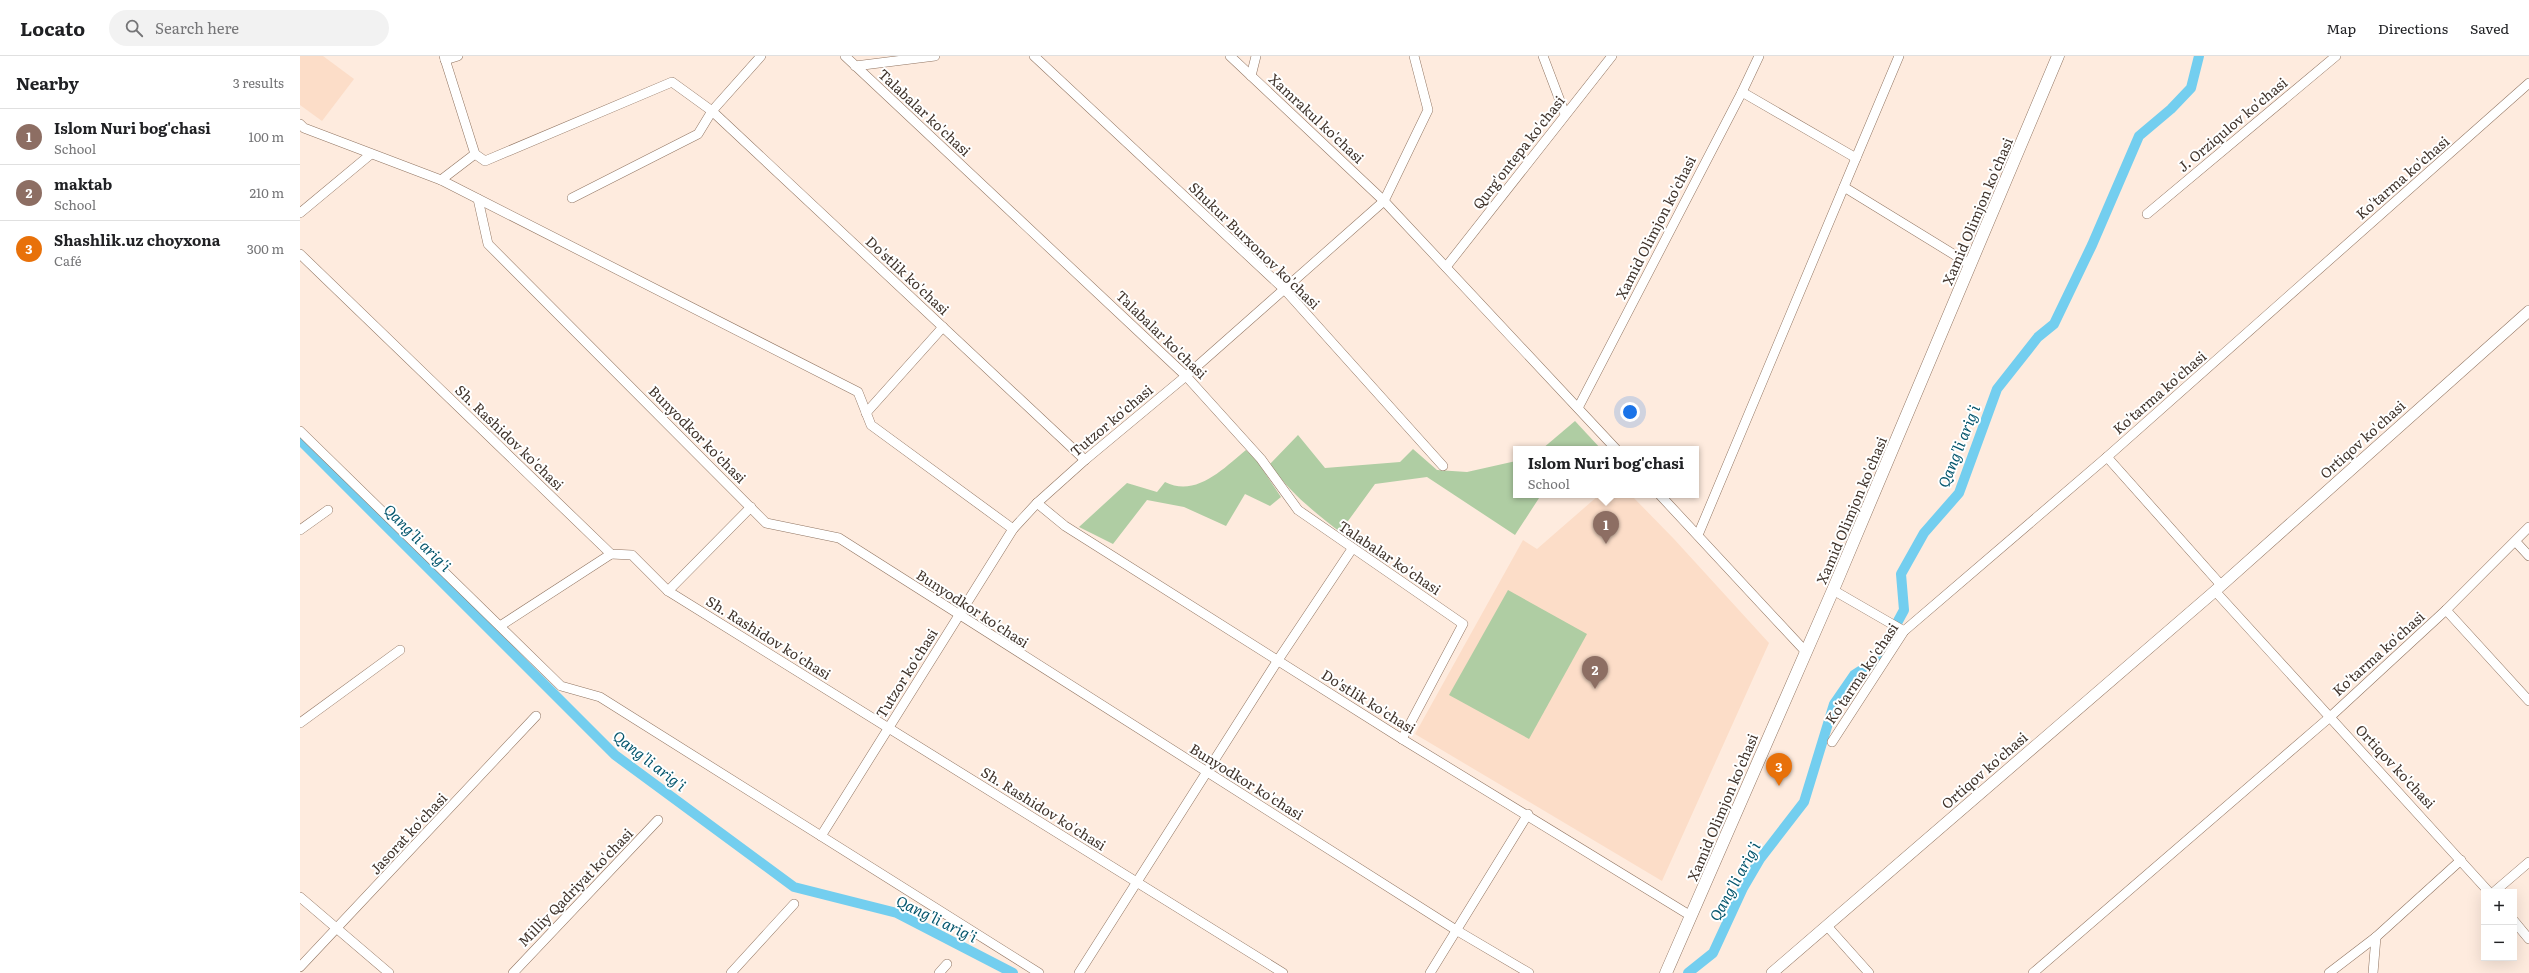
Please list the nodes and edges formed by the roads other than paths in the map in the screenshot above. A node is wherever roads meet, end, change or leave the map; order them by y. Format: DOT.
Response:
graph roads {
  1 [pos="458,56"];
  2 [pos="761,56"];
  3 [pos="845,56"];
  4 [pos="935,56"];
  5 [pos="1034,56"];
  6 [pos="1230,56"];
  7 [pos="1256,56"];
  8 [pos="1414,56"];
  9 [pos="1543,56"];
  10 [pos="1612,56"];
  11 [pos="1759,56"];
  12 [pos="1899,56"];
  13 [pos="2058,56"];
  14 [pos="2336,56"];
  15 [pos="445,58"];
  16 [pos="855,66"];
  17 [pos="1251,76"];
  18 [pos="2529,83"];
  19 [pos="1742,92"];
  20 [pos="712,111"];
  21 [pos="1565,114"];
  22 [pos="300,124"];
  23 [pos="371,154"];
  24 [pos="475,154"];
  25 [pos="1856,158"];
  26 [pos="441,180"];
  27 [pos="1844,187"];
  28 [pos="572,198"];
  29 [pos="478,199"];
  30 [pos="1384,201"];
  31 [pos="300,213"];
  32 [pos="2147,214"];
  33 [pos="300,254"];
  34 [pos="1971,265"];
  35 [pos="1446,267"];
  36 [pos="1285,290"];
  37 [pos="2529,311"];
  38 [pos="944,327"];
  39 [pos="1186,376"];
  40 [pos="1578,408"];
  41 [pos="866,413"];
  42 [pos="300,431"];
  43 [pos="1613,446"];
  44 [pos="2107,457"];
  45 [pos="1085,460"];
  46 [pos="1443,466"];
  47 [pos="1663,498"];
  48 [pos="1037,503"];
  49 [pos="751,507"];
  50 [pos="328,510"];
  51 [pos="2529,527"];
  52 [pos="1013,529"];
  53 [pos="300,530"];
  54 [pos="1698,535"];
  55 [pos="2516,542"];
  56 [pos="1352,549"];
  57 [pos="611,554"];
  58 [pos="2529,556"];
  59 [pos="2218,588"];
  60 [pos="1833,590"];
  61 [pos="668,591"];
  62 [pos="2446,610"];
  63 [pos="958,616"];
  64 [pos="500,626"];
  65 [pos="1897,628"];
  66 [pos="400,650"];
  67 [pos="1806,652"];
  68 [pos="1278,660"];
  69 [pos="2529,701"];
  70 [pos="536,716"];
  71 [pos="2330,717"];
  72 [pos="300,724"];
  73 [pos="888,728"];
  74 [pos="1402,739"];
  75 [pos="1832,742"];
  76 [pos="1208,772"];
  77 [pos="1528,814"];
  78 [pos="658,820"];
  79 [pos="821,836"];
  80 [pos="2461,860"];
  81 [pos="2529,862"];
  82 [pos="1138,883"];
  83 [pos="2486,889"];
  84 [pos="2498,889"];
  85 [pos="300,897"];
  86 [pos="794,904"];
  87 [pos="1691,916"];
  88 [pos="2517,924"];
  89 [pos="1827,926"];
  90 [pos="337,929"];
  91 [pos="1456,930"];
  92 [pos="2376,937"];
  93 [pos="2529,938"];
  94 [pos="947,964"];
  95 [pos="300,968"];
  96 [pos="1665,972"];
  97 [pos="388,973"];
  98 [pos="513,973"];
  99 [pos="730,973"];
  100 [pos="939,973"];
  101 [pos="1038,973"];
  102 [pos="1079,973"];
  103 [pos="1283,973"];
  104 [pos="1430,973"];
  105 [pos="1529,973"];
  106 [pos="1772,973"];
  107 [pos="1869,973"];
  108 [pos="2033,973"];
  109 [pos="2329,973"];
  110 [pos="2373,973"];
  1 -- 15 [label="street"];
  2 -- 20 [label="street"];
  3 -- 16 [label="street, Talabalar ko'chasi"];
  4 -- 16 [label="street"];
  5 -- 36 [label="street, Shukur Burxonov ko'chasi"];
  6 -- 17 [label="street, Xamrakul ko'chasi"];
  7 -- 17 [label="street"];
  8 -- 30 [label="street, Tutzor ko'chasi"];
  9 -- 21 [label="street"];
  10 -- 21 [label="street, Qurg'ontepa ko'chasi"];
  11 -- 19 [label="street, Xamid Olimjon ko'chasi"];
  12 -- 25 [label="street"];
  13 -- 34 [label="main road, Xamid Olimjon ko'chasi"];
  14 -- 32 [label="street, J. Orziqulov ko'chasi"];
  15 -- 24 [label="street"];
  16 -- 39 [label="street, Talabalar ko'chasi"];
  17 -- 30 [label="street, Xamrakul ko'chasi"];
  18 -- 44 [label="street, Ko'tarma ko'chasi"];
  19 -- 25 [label="street"];
  19 -- 40 [label="street, Xamid Olimjon ko'chasi"];
  20 -- 24 [label="street, Do'stlik ko'chasi"];
  20 -- 28 [label="street"];
  20 -- 38 [label="street, Do'stlik ko'chasi"];
  21 -- 35 [label="street, Qurg'ontepa ko'chasi"];
  22 -- 23 [label="street"];
  23 -- 26 [label="street"];
  23 -- 31 [label="street"];
  24 -- 26 [label="street"];
  25 -- 27 [label="street"];
  26 -- 29 [label="street"];
  27 -- 34 [label="street"];
  27 -- 54 [label="street"];
  29 -- 41 [label="street"];
  29 -- 49 [label="street, Bunyodkor ko'chasi"];
  30 -- 35 [label="street, Xamrakul ko'chasi"];
  30 -- 36 [label="street, Tutzor ko'chasi"];
  33 -- 57 [label="street, Sh. Rashidov ko'chasi"];
  34 -- 60 [label="main road, Xamid Olimjon ko'chasi"];
  35 -- 40 [label="street, Xamrakul ko'chasi"];
  36 -- 39 [label="street, Tutzor ko'chasi"];
  36 -- 46 [label="street, Shukur Burxonov ko'chasi"];
  37 -- 59 [label="street, Ortiqov ko'chasi"];
  38 -- 41 [label="street"];
  38 -- 45 [label="street, Do'stlik ko'chasi"];
  39 -- 45 [label="street, Tutzor ko'chasi"];
  39 -- 56 [label="street, Talabalar ko'chasi"];
  40 -- 43 [label="street, Xamrakul ko'chasi"];
  41 -- 52 [label="street"];
  42 -- 64 [label="street"];
  44 -- 59 [label="street"];
  44 -- 65 [label="street, Ko'tarma ko'chasi"];
  45 -- 48 [label="street, Tutzor ko'chasi"];
  47 -- 54 [label="street"];
  48 -- 52 [label="street, Tutzor ko'chasi"];
  48 -- 68 [label="street, Do'stlik ko'chasi"];
  49 -- 61 [label="street"];
  49 -- 63 [label="street, Bunyodkor ko'chasi"];
  50 -- 53 [label="street"];
  51 -- 55 [label="street, Ko'tarma ko'chasi"];
  52 -- 63 [label="street, Tutzor ko'chasi"];
  54 -- 67 [label="street"];
  55 -- 58 [label="street"];
  55 -- 62 [label="street, Ko'tarma ko'chasi"];
  56 -- 68 [label="street"];
  56 -- 74 [label="street, Talabalar ko'chasi"];
  57 -- 61 [label="street, Sh. Rashidov ko'chasi"];
  57 -- 64 [label="street"];
  59 -- 71 [label="street, Ortiqov ko'chasi"];
  59 -- 89 [label="street, Ortiqov ko'chasi"];
  60 -- 65 [label="street"];
  60 -- 67 [label="main road, Xamid Olimjon ko'chasi"];
  61 -- 73 [label="street, Sh. Rashidov ko'chasi"];
  62 -- 69 [label="street"];
  62 -- 71 [label="street, Ko'tarma ko'chasi"];
  63 -- 73 [label="street, Tutzor ko'chasi"];
  63 -- 76 [label="street, Bunyodkor ko'chasi"];
  64 -- 79 [label="street"];
  65 -- 75 [label="street, Ko'tarma ko'chasi"];
  66 -- 72 [label="street"];
  67 -- 87 [label="main road, Xamid Olimjon ko'chasi"];
  68 -- 74 [label="street, Do'stlik ko'chasi"];
  68 -- 76 [label="street"];
  70 -- 90 [label="street, Jasorat ko'chasi"];
  71 -- 80 [label="street, Ortiqov ko'chasi"];
  71 -- 108 [label="street, Ko'tarma ko'chasi"];
  73 -- 79 [label="street, Tutzor ko'chasi"];
  73 -- 82 [label="street, Sh. Rashidov ko'chasi"];
  74 -- 77 [label="street, Do'stlik ko'chasi"];
  76 -- 82 [label="street"];
  76 -- 91 [label="street, Bunyodkor ko'chasi"];
  77 -- 87 [label="street, Do'stlik ko'chasi"];
  77 -- 91 [label="street"];
  78 -- 98 [label="street, Milliy Qadriyat ko'chasi"];
  79 -- 101 [label="street"];
  80 -- 83 [label="street, Ortiqov ko'chasi"];
  80 -- 92 [label="street"];
  81 -- 84 [label="street"];
  82 -- 102 [label="street"];
  82 -- 103 [label="street, Sh. Rashidov ko'chasi"];
  85 -- 90 [label="street"];
  86 -- 99 [label="street"];
  87 -- 96 [label="main road, Xamid Olimjon ko'chasi"];
  88 -- 93 [label="street"];
  89 -- 106 [label="street, Ortiqov ko'chasi"];
  89 -- 107 [label="street"];
  90 -- 95 [label="street, Jasorat ko'chasi"];
  90 -- 97 [label="street"];
  91 -- 104 [label="street"];
  91 -- 105 [label="street, Bunyodkor ko'chasi"];
  92 -- 109 [label="street"];
  92 -- 110 [label="street"];
  94 -- 100 [label="street"];
}
